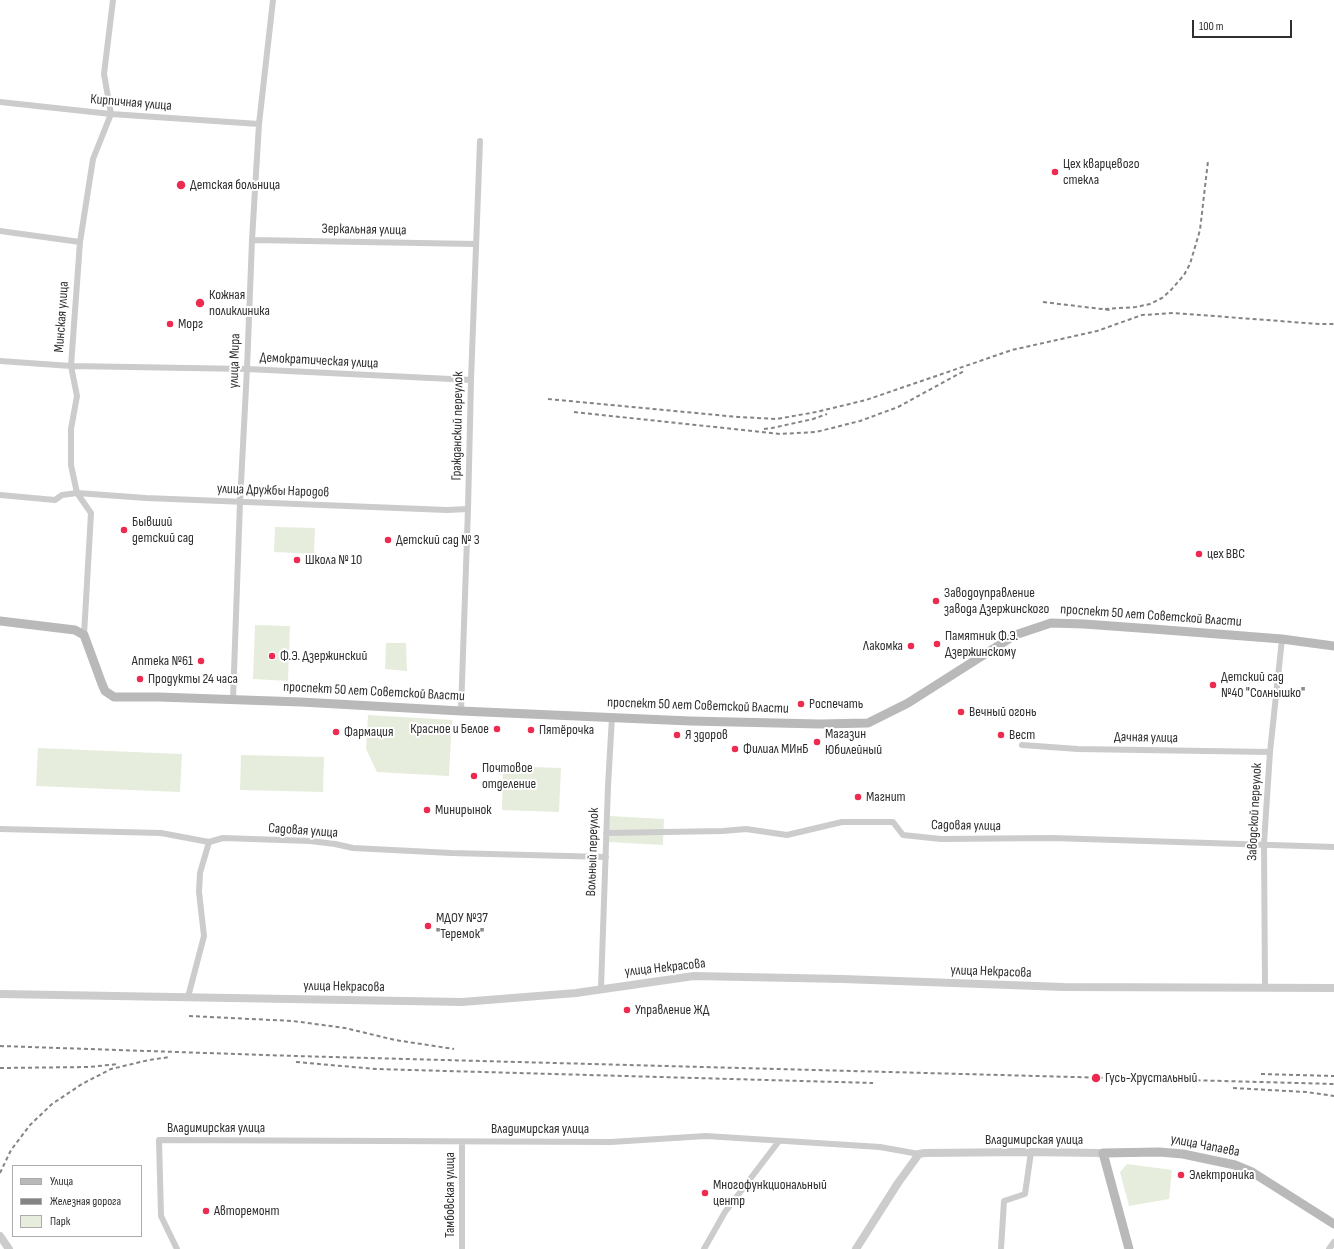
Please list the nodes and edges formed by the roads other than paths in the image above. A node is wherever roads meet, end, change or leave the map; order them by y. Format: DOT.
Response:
graph roads {
  1 [pos="113,0"];
  2 [pos="273,0"];
  3 [pos="0,102"];
  4 [pos="111,114"];
  5 [pos="259,124"];
  6 [pos="480,141"];
  7 [pos="0,231"];
  8 [pos="252,240"];
  9 [pos="80,242"];
  10 [pos="475,244"];
  11 [pos="0,361"];
  12 [pos="71,366"];
  13 [pos="247,369"];
  14 [pos="471,380"];
  15 [pos="78,493"];
  16 [pos="0,495"];
  17 [pos="240,502"];
  18 [pos="468,509"];
  19 [pos="0,621"];
  20 [pos="84,635"];
  21 [pos="1282,639"];
  22 [pos="1334,646"];
  23 [pos="234,700"];
  24 [pos="461,711"];
  25 [pos="612,717"];
  26 [pos="1022,745"];
  27 [pos="1270,752"];
  28 [pos="0,830"];
  29 [pos="606,833"];
  30 [pos="209,842"];
  31 [pos="1264,844"];
  32 [pos="1334,847"];
  33 [pos="606,857"];
  34 [pos="1265,987"];
  35 [pos="601,988"];
  36 [pos="1334,988"];
  37 [pos="0,994"];
  38 [pos="188,997"];
  39 [pos="779,1141"];
  40 [pos="462,1142"];
  41 [pos="1031,1152"];
  42 [pos="1103,1153"];
  43 [pos="919,1154"];
  44 [pos="1334,1224"];
  45 [pos="0,1236"];
  46 [pos="1334,1242"];
  47 [pos="9,1249"];
  48 [pos="177,1249"];
  49 [pos="462,1249"];
  50 [pos="704,1249"];
  51 [pos="856,1249"];
  52 [pos="1001,1249"];
  53 [pos="1129,1249"];
  54 [pos="1329,1249"];
  1 -- 4 [label="street"];
  2 -- 5 [label="street, улица Мира"];
  3 -- 4 [label="street, Кирпичная улица"];
  4 -- 5 [label="street, Кирпичная улица"];
  4 -- 9 [label="street, Минская улица"];
  5 -- 8 [label="street, улица Мира"];
  6 -- 10 [label="street, Гражданский переулок"];
  7 -- 9 [label="street"];
  8 -- 10 [label="street, Зеркальная улица"];
  8 -- 13 [label="street, улица Мира"];
  9 -- 12 [label="street, Минская улица"];
  10 -- 14 [label="street, Гражданский переулок"];
  11 -- 12 [label="street, Демократическая улица"];
  12 -- 13 [label="street, Демократическая улица"];
  12 -- 15 [label="street, Минская улица"];
  13 -- 14 [label="street, Демократическая улица"];
  13 -- 17 [label="street, улица Мира"];
  14 -- 18 [label="street, Гражданский переулок"];
  15 -- 16 [label="street, улица Дружбы Народов"];
  15 -- 17 [label="street, улица Дружбы Народов"];
  15 -- 20 [label="street, Минская улица"];
  17 -- 18 [label="street, улица Дружбы Народов"];
  17 -- 23 [label="street, улица Мира"];
  18 -- 24 [label="street, Гражданский переулок"];
  19 -- 20 [label="main road"];
  20 -- 23 [label="main road, проспект 50 лет Советской Власти"];
  21 -- 22 [label="main road, проспект 50 лет Советской Власти"];
  21 -- 25 [label="main road, проспект 50 лет Советской Власти"];
  21 -- 27 [label="street, Заводской переулок"];
  23 -- 24 [label="main road, проспект 50 лет Советской Власти"];
  24 -- 25 [label="main road, проспект 50 лет Советской Власти"];
  25 -- 29 [label="street, Вольный переулок"];
  26 -- 27 [label="street, Дачная улица"];
  27 -- 31 [label="street, Заводской переулок"];
  28 -- 30 [label="street, Садовая улица"];
  29 -- 31 [label="street, Садовая улица"];
  29 -- 33 [label="street, Вольный переулок"];
  30 -- 33 [label="street, Садовая улица"];
  30 -- 38 [label="street"];
  31 -- 32 [label="street, Садовая улица"];
  31 -- 34 [label="street, Заводской переулок"];
  33 -- 35 [label="street, Вольный переулок"];
  34 -- 35 [label="street, улица Некрасова"];
  34 -- 36 [label="street, улица Некрасова"];
  35 -- 38 [label="street, улица Некрасова"];
  37 -- 38 [label="street, улица Некрасова"];
  39 -- 40 [label="street, Владимирская улица"];
  39 -- 43 [label="street, Владимирская улица"];
  39 -- 50 [label="street"];
  40 -- 48 [label="street, Владимирская улица"];
  40 -- 49 [label="street, Тамбовская улица"];
  41 -- 42 [label="street, Владимирская улица"];
  41 -- 43 [label="street, Владимирская улица"];
  41 -- 52 [label="street"];
  42 -- 44 [label="main road, улица Чапаева"];
  42 -- 53 [label="main road"];
  43 -- 51 [label="street"];
  45 -- 47 [label="street"];
  46 -- 54 [label="street"];
}
